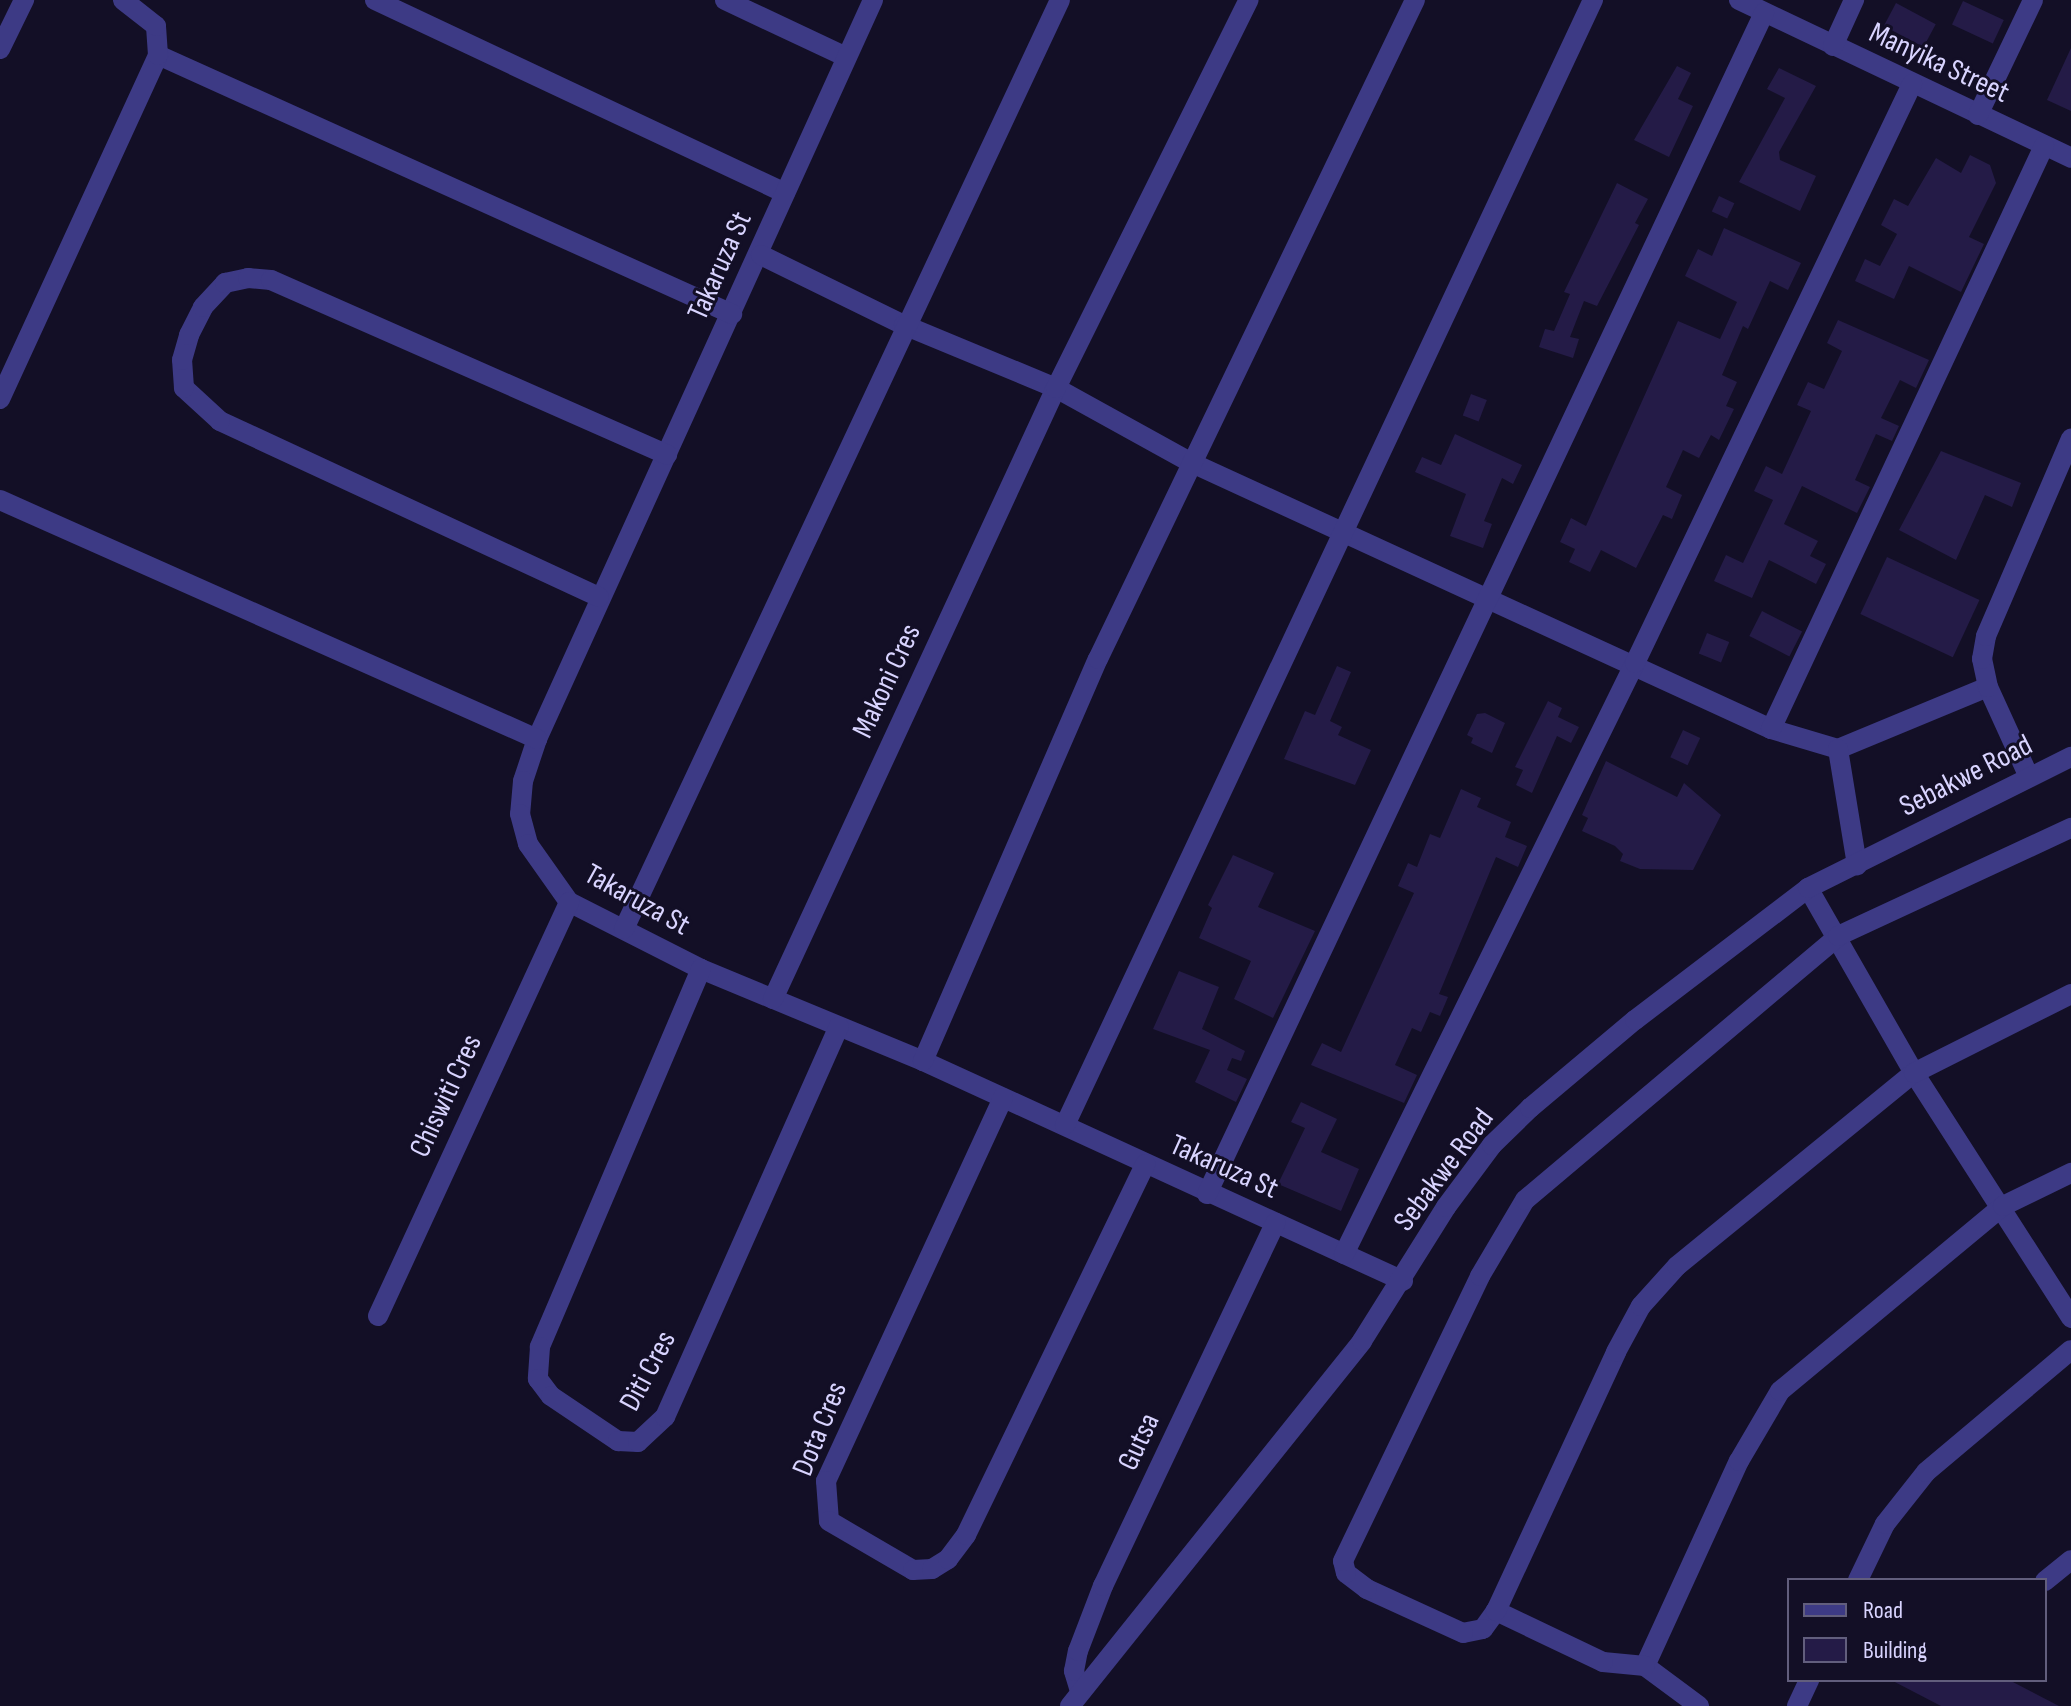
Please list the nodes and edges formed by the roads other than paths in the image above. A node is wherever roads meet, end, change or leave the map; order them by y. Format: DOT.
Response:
graph roads {
  1 [pos="24,0"];
  2 [pos="123,0"];
  3 [pos="375,0"];
  4 [pos="725,0"];
  5 [pos="873,0"];
  6 [pos="1060,0"];
  7 [pos="1249,0"];
  8 [pos="1415,0"];
  9 [pos="1593,0"];
  10 [pos="1739,0"];
  11 [pos="1854,0"];
  12 [pos="2033,0"];
  13 [pos="1764,13"];
  14 [pos="1833,46"];
  15 [pos="0,49"];
  16 [pos="158,55"];
  17 [pos="846,57"];
  18 [pos="1912,84"];
  19 [pos="1978,115"];
  20 [pos="2044,146"];
  21 [pos="2071,158"];
  22 [pos="785,193"];
  23 [pos="761,255"];
  24 [pos="732,314"];
  25 [pos="904,325"];
  26 [pos="1056,388"];
  27 [pos="0,399"];
  28 [pos="2071,439"];
  29 [pos="667,455"];
  30 [pos="1192,463"];
  31 [pos="0,500"];
  32 [pos="1343,529"];
  33 [pos="1491,596"];
  34 [pos="599,597"];
  35 [pos="1635,663"];
  36 [pos="1988,687"];
  37 [pos="1771,729"];
  38 [pos="537,739"];
  39 [pos="1838,749"];
  40 [pos="2071,757"];
  41 [pos="2029,777"];
  42 [pos="2071,828"];
  43 [pos="1857,865"];
  44 [pos="1808,888"];
  45 [pos="569,902"];
  46 [pos="624,929"];
  47 [pos="1838,936"];
  48 [pos="701,969"];
  49 [pos="2071,994"];
  50 [pos="773,999"];
  51 [pos="839,1027"];
  52 [pos="923,1061"];
  53 [pos="1914,1073"];
  54 [pos="1003,1098"];
  55 [pos="1065,1125"];
  56 [pos="1145,1164"];
  57 [pos="2071,1173"];
  58 [pos="1207,1194"];
  59 [pos="2003,1206"];
  60 [pos="1275,1223"];
  61 [pos="1344,1254"];
  62 [pos="1403,1281"];
  63 [pos="378,1316"];
  64 [pos="2071,1318"];
  65 [pos="2071,1350"];
  66 [pos="2071,1560"];
  67 [pos="1859,1578"];
  68 [pos="2047,1579"];
  69 [pos="1496,1611"];
  70 [pos="1645,1666"];
  71 [pos="1808,1682"];
  72 [pos="1075,1699"];
  73 [pos="1699,1706"];
  74 [pos="1797,1706"];
  1 -- 15 [label="street"];
  2 -- 16 [label="street"];
  3 -- 22 [label="street"];
  4 -- 17 [label="street"];
  5 -- 17 [label="street, Takaruza St"];
  6 -- 25 [label="street"];
  7 -- 26 [label="street, Makoni Cres"];
  8 -- 30 [label="street"];
  9 -- 32 [label="street"];
  10 -- 13 [label="street, Manyika Street"];
  11 -- 14 [label="street"];
  12 -- 19 [label="street"];
  13 -- 14 [label="street, Manyika Street"];
  13 -- 33 [label="street"];
  14 -- 18 [label="street, Manyika Street"];
  16 -- 24 [label="street"];
  16 -- 27 [label="street"];
  17 -- 22 [label="street, Takaruza St"];
  18 -- 19 [label="street, Manyika Street"];
  18 -- 35 [label="street"];
  19 -- 20 [label="street, Manyika Street"];
  20 -- 21 [label="street, Manyika Street"];
  20 -- 37 [label="street"];
  22 -- 23 [label="street, Takaruza St"];
  23 -- 24 [label="street, Takaruza St"];
  23 -- 25 [label="street"];
  24 -- 29 [label="street, Takaruza St"];
  25 -- 26 [label="street"];
  25 -- 46 [label="street"];
  26 -- 30 [label="street"];
  26 -- 50 [label="street, Makoni Cres"];
  28 -- 36 [label="street"];
  29 -- 34 [label="street, Takaruza St"];
  29 -- 34 [label="street"];
  30 -- 32 [label="street"];
  30 -- 52 [label="street"];
  31 -- 38 [label="street"];
  32 -- 33 [label="street"];
  32 -- 55 [label="street"];
  33 -- 35 [label="street"];
  33 -- 58 [label="street"];
  34 -- 38 [label="street, Takaruza St"];
  35 -- 37 [label="street"];
  35 -- 61 [label="street"];
  36 -- 39 [label="street"];
  36 -- 41 [label="street"];
  37 -- 39 [label="street"];
  38 -- 45 [label="street, Takaruza St"];
  39 -- 43 [label="street"];
  40 -- 41 [label="street, Sebakwe Road"];
  41 -- 43 [label="street, Sebakwe Road"];
  42 -- 47 [label="street"];
  43 -- 44 [label="street, Sebakwe Road"];
  44 -- 47 [label="street"];
  44 -- 62 [label="street, Sebakwe Road"];
  45 -- 46 [label="street, Takaruza St"];
  45 -- 63 [label="street, Chiswiti Cres"];
  46 -- 48 [label="street, Takaruza St"];
  47 -- 53 [label="street"];
  47 -- 69 [label="street"];
  48 -- 50 [label="street, Takaruza St"];
  48 -- 51 [label="street, Diti Cres"];
  49 -- 53 [label="street"];
  50 -- 51 [label="street, Takaruza St"];
  51 -- 52 [label="street, Takaruza St"];
  52 -- 54 [label="street, Takaruza St"];
  53 -- 59 [label="street"];
  53 -- 69 [label="street"];
  54 -- 55 [label="street, Takaruza St"];
  54 -- 56 [label="street, Dota Cres"];
  55 -- 56 [label="street, Takaruza St"];
  56 -- 58 [label="street, Takaruza St"];
  57 -- 59 [label="street"];
  58 -- 60 [label="street, Takaruza St"];
  59 -- 64 [label="street"];
  59 -- 70 [label="street"];
  60 -- 61 [label="street, Takaruza St"];
  60 -- 72 [label="street, Gutsa"];
  61 -- 62 [label="street, Takaruza St"];
  62 -- 72 [label="street, Sebakwe Road"];
  65 -- 67 [label="street"];
  66 -- 68 [label="street"];
  69 -- 70 [label="street"];
  70 -- 73 [label="street"];
  71 -- 74 [label="street"];
}
